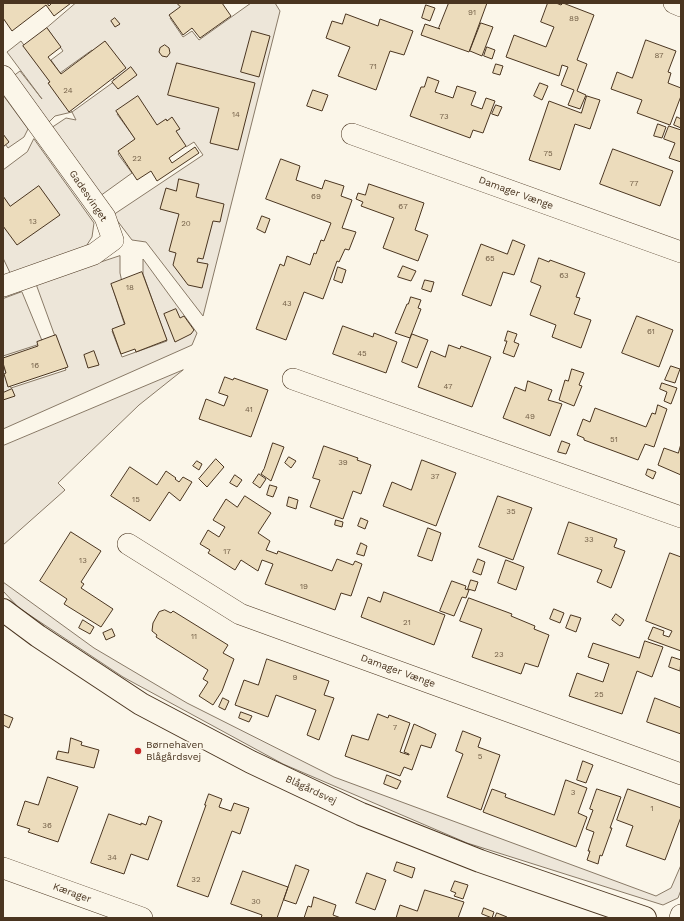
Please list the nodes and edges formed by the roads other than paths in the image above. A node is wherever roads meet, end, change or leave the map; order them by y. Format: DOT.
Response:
graph roads {
  1 [pos="674,3"];
  2 [pos="681,6"];
  3 [pos="3,76"];
  4 [pos="352,134"];
  5 [pos="681,252"];
  6 [pos="3,286"];
  7 [pos="293,379"];
  8 [pos="681,517"];
  9 [pos="128,544"];
  10 [pos="3,610"];
  11 [pos="681,774"];
  12 [pos="3,868"];
  13 [pos="115,913"];
  14 [pos="681,915"];
  15 [pos="142,918"];
  16 [pos="645,918"];
  17 [pos="680,918"];
  1 -- 2 [label="street"];
  3 -- 6 [label="street, Gadesvinget"];
  4 -- 5 [label="street, Damager Vænge"];
  7 -- 8 [label="street"];
  9 -- 11 [label="street, Damager Vænge"];
  10 -- 16 [label="street, Blågårdsvej"];
  12 -- 13 [label="street, Kærager"];
  13 -- 15 [label="street, Kærager"];
  14 -- 17 [label="street"];
}
